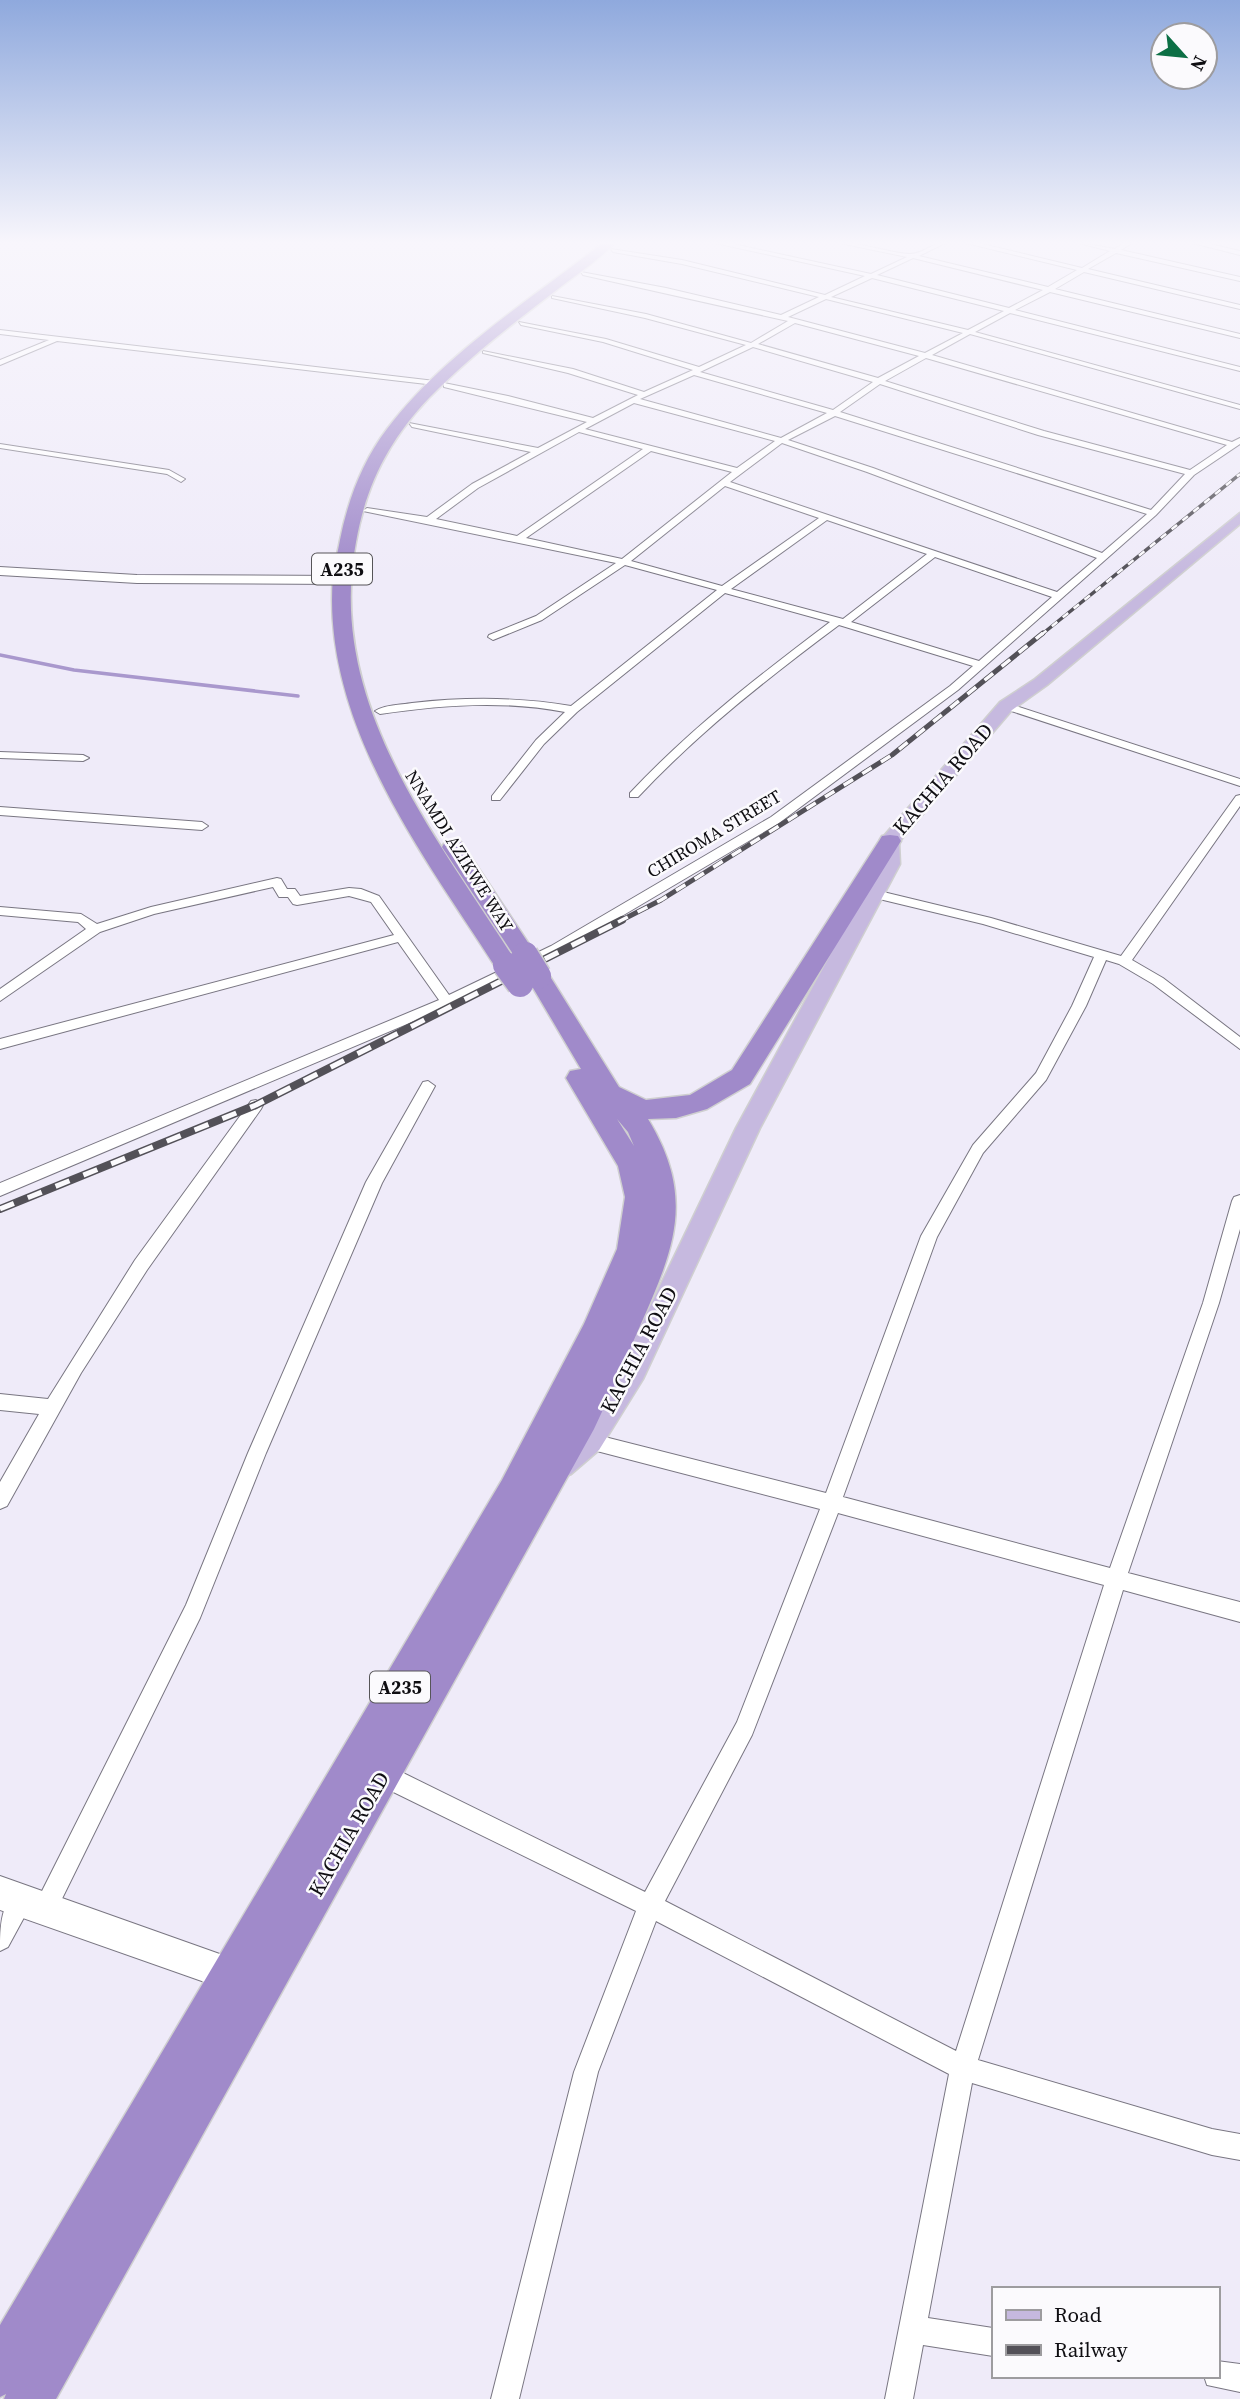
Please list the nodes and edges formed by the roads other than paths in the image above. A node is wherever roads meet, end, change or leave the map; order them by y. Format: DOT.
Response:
graph roads {
  1 [pos="21,354"];
  2 [pos="184,354"];
  3 [pos="479,354"];
  4 [pos="482,354"];
  5 [pos="494,354"];
  6 [pos="647,354"];
  7 [pos="734,354"];
  8 [pos="783,354"];
  9 [pos="922,354"];
  10 [pos="1048,354"];
  11 [pos="1182,354"];
  12 [pos="926,355"];
  13 [pos="0,363"];
  14 [pos="1240,369"];
  15 [pos="699,371"];
  16 [pos="879,382"];
  17 [pos="441,384"];
  18 [pos="646,395"];
  19 [pos="633,400"];
  20 [pos="1240,407"];
  21 [pos="834,413"];
  22 [pos="594,421"];
  23 [pos="412,425"];
  24 [pos="580,430"];
  25 [pos="782,440"];
  26 [pos="1237,443"];
  27 [pos="0,446"];
  28 [pos="650,448"];
  29 [pos="538,451"];
  30 [pos="738,471"];
  31 [pos="1191,473"];
  32 [pos="181,479"];
  33 [pos="725,483"];
  34 [pos="367,511"];
  35 [pos="1153,513"];
  36 [pos="826,517"];
  37 [pos="1240,517"];
  38 [pos="429,520"];
  39 [pos="517,540"];
  40 [pos="933,554"];
  41 [pos="1103,557"];
  42 [pos="624,562"];
  43 [pos="0,571"];
  44 [pos="341,580"];
  45 [pos="723,590"];
  46 [pos="1057,595"];
  47 [pos="841,622"];
  48 [pos="359,624"];
  49 [pos="493,637"];
  50 [pos="363,647"];
  51 [pos="981,665"];
  52 [pos="1006,706"];
  53 [pos="573,710"];
  54 [pos="380,711"];
  55 [pos="388,730"];
  56 [pos="0,755"];
  57 [pos="83,758"];
  58 [pos="1240,783"];
  59 [pos="634,796"];
  60 [pos="496,798"];
  61 [pos="1240,798"];
  62 [pos="0,811"];
  63 [pos="202,826"];
  64 [pos="442,828"];
  65 [pos="891,841"];
  66 [pos="875,894"];
  67 [pos="0,911"];
  68 [pos="95,929"];
  69 [pos="402,937"];
  70 [pos="1102,953"];
  71 [pos="1124,961"];
  72 [pos="522,970"];
  73 [pos="0,996"];
  74 [pos="447,1002"];
  75 [pos="1240,1044"];
  76 [pos="0,1045"];
  77 [pos="428,1086"];
  78 [pos="604,1086"];
  79 [pos="256,1105"];
  80 [pos="0,1190"];
  81 [pos="1240,1201"];
  82 [pos="0,1402"];
  83 [pos="52,1407"];
  84 [pos="589,1441"];
  85 [pos="556,1469"];
  86 [pos="0,1500"];
  87 [pos="832,1503"];
  88 [pos="1116,1580"];
  89 [pos="1240,1612"];
  90 [pos="383,1775"];
  91 [pos="23,1900"];
  92 [pos="650,1906"];
  93 [pos="0,1939"];
  94 [pos="233,1975"];
  95 [pos="963,2068"];
  96 [pos="1240,2147"];
  97 [pos="914,2330"];
  98 [pos="992,2342"];
  99 [pos="0,2372"];
  100 [pos="1219,2375"];
  101 [pos="1240,2378"];
  102 [pos="29,2399"];
  103 [pos="505,2399"];
  104 [pos="899,2399"];
  1 -- 13 [label="street"];
  2 -- 17 [label="street"];
  3 -- 17 [label="highway, NNAMDI AZIKWE WAY / A235"];
  4 -- 17 [label="highway, NNAMDI AZIKWE WAY / A235"];
  5 -- 18 [label="street"];
  6 -- 15 [label="street"];
  7 -- 15 [label="street"];
  8 -- 16 [label="street"];
  9 -- 12 [label="street"];
  10 -- 20 [label="street"];
  11 -- 14 [label="street"];
  12 -- 16 [label="street"];
  12 -- 26 [label="street"];
  15 -- 18 [label="street"];
  15 -- 21 [label="street"];
  16 -- 21 [label="street"];
  16 -- 31 [label="street"];
  17 -- 22 [label="street"];
  17 -- 23 [label="highway, NNAMDI AZIKWE WAY / A235"];
  17 -- 44 [label="highway, NNAMDI AZIKWE WAY / A235"];
  18 -- 19 [label="street"];
  19 -- 22 [label="street"];
  19 -- 25 [label="street"];
  21 -- 25 [label="street"];
  21 -- 35 [label="street"];
  22 -- 24 [label="street"];
  23 -- 29 [label="street"];
  23 -- 34 [label="highway, NNAMDI AZIKWE WAY / A235"];
  24 -- 28 [label="street"];
  24 -- 29 [label="street"];
  25 -- 30 [label="street"];
  25 -- 41 [label="street"];
  26 -- 31 [label="street, CHIROMA STREET"];
  27 -- 32 [label="street"];
  28 -- 30 [label="street"];
  28 -- 39 [label="street"];
  29 -- 38 [label="street"];
  30 -- 33 [label="street"];
  31 -- 35 [label="street, CHIROMA STREET"];
  33 -- 36 [label="street"];
  33 -- 42 [label="street"];
  34 -- 38 [label="street"];
  34 -- 48 [label="highway, NNAMDI AZIKWE WAY / A235"];
  35 -- 41 [label="street, CHIROMA STREET"];
  36 -- 40 [label="street"];
  36 -- 45 [label="street"];
  37 -- 52 [label="main road, KACHIA ROAD"];
  38 -- 39 [label="street"];
  39 -- 42 [label="street"];
  40 -- 46 [label="street"];
  40 -- 47 [label="street"];
  41 -- 46 [label="street, CHIROMA STREET"];
  42 -- 45 [label="street"];
  42 -- 49 [label="street"];
  43 -- 44 [label="street"];
  44 -- 72 [label="highway, NNAMDI AZIKWE WAY / A235"];
  45 -- 47 [label="street"];
  45 -- 53 [label="street"];
  46 -- 51 [label="street, CHIROMA STREET"];
  47 -- 51 [label="street"];
  47 -- 59 [label="street"];
  50 -- 54 [label="highway"];
  51 -- 74 [label="street, CHIROMA STREET"];
  52 -- 58 [label="street"];
  52 -- 65 [label="main road, KACHIA ROAD"];
  53 -- 54 [label="street"];
  53 -- 60 [label="street"];
  54 -- 55 [label="highway"];
  56 -- 57 [label="street"];
  61 -- 71 [label="street"];
  62 -- 63 [label="street"];
  64 -- 72 [label="highway, NNAMDI AZIKWE WAY / A235"];
  65 -- 66 [label="main road, KACHIA ROAD"];
  65 -- 78 [label="highway"];
  66 -- 70 [label="street"];
  66 -- 84 [label="main road, KACHIA ROAD"];
  67 -- 68 [label="street"];
  68 -- 69 [label="street"];
  68 -- 73 [label="street"];
  69 -- 74 [label="street"];
  69 -- 76 [label="street"];
  70 -- 71 [label="street"];
  70 -- 87 [label="street"];
  71 -- 75 [label="street"];
  72 -- 78 [label="highway, NNAMDI AZIKWE WAY / A235"];
  72 -- 94 [label="highway, KACHIA ROAD / A235"];
  74 -- 80 [label="street, CHIROMA STREET"];
  77 -- 91 [label="street"];
  78 -- 85 [label="highway, NNAMDI AZIKWE WAY / A235"];
  79 -- 83 [label="street"];
  81 -- 88 [label="street"];
  82 -- 83 [label="street"];
  83 -- 86 [label="street"];
  84 -- 85 [label="main road, KACHIA ROAD"];
  84 -- 87 [label="street"];
  85 -- 90 [label="highway, KACHIA ROAD / A235"];
  87 -- 88 [label="street"];
  87 -- 92 [label="street"];
  88 -- 89 [label="street"];
  88 -- 95 [label="street"];
  90 -- 92 [label="street"];
  90 -- 102 [label="highway, KACHIA ROAD / A235"];
  91 -- 93 [label="street"];
  91 -- 94 [label="street"];
  92 -- 95 [label="street"];
  92 -- 103 [label="street"];
  94 -- 99 [label="highway, KACHIA ROAD / A235"];
  95 -- 96 [label="street"];
  95 -- 97 [label="street"];
  97 -- 98 [label="street"];
  97 -- 104 [label="street"];
  100 -- 101 [label="street"];
}
